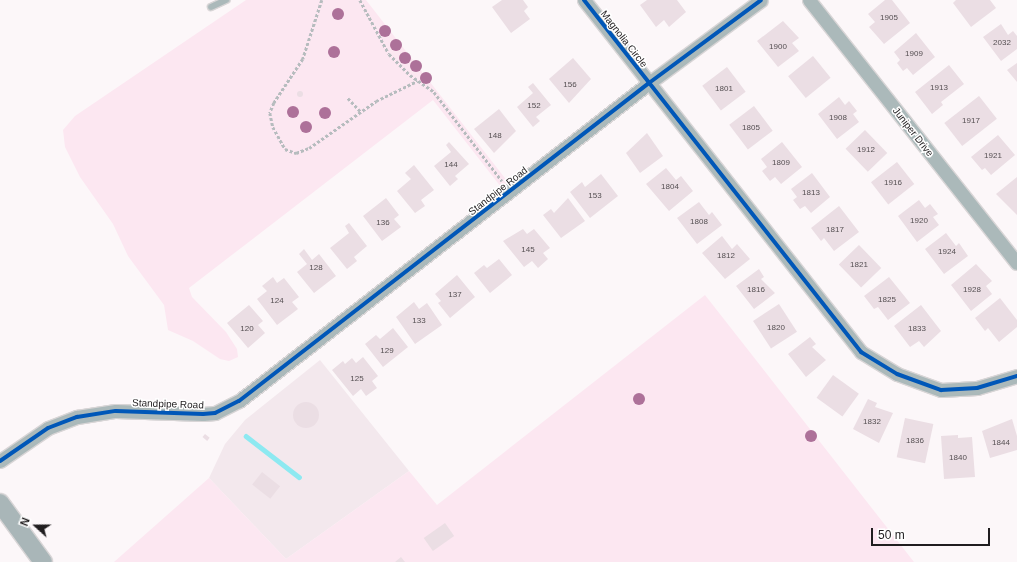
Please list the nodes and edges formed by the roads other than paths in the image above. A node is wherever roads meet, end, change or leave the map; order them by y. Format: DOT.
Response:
graph roads {
  1 [pos="226,0"];
  2 [pos="584,0"];
  3 [pos="761,0"];
  4 [pos="809,0"];
  5 [pos="211,7"];
  6 [pos="649,83"];
  7 [pos="1017,263"];
  8 [pos="1017,376"];
  9 [pos="0,460"];
  10 [pos="0,503"];
  11 [pos="43,562"];
  1 -- 5 [label="lane"];
  2 -- 6 [label="street, Magnolia Circle"];
  3 -- 6 [label="street, Standpipe Road"];
  4 -- 7 [label="street, Juniper Drive"];
  6 -- 8 [label="street, Magnolia Circle"];
  6 -- 9 [label="street, Standpipe Road"];
  10 -- 11 [label="main road"];
}
